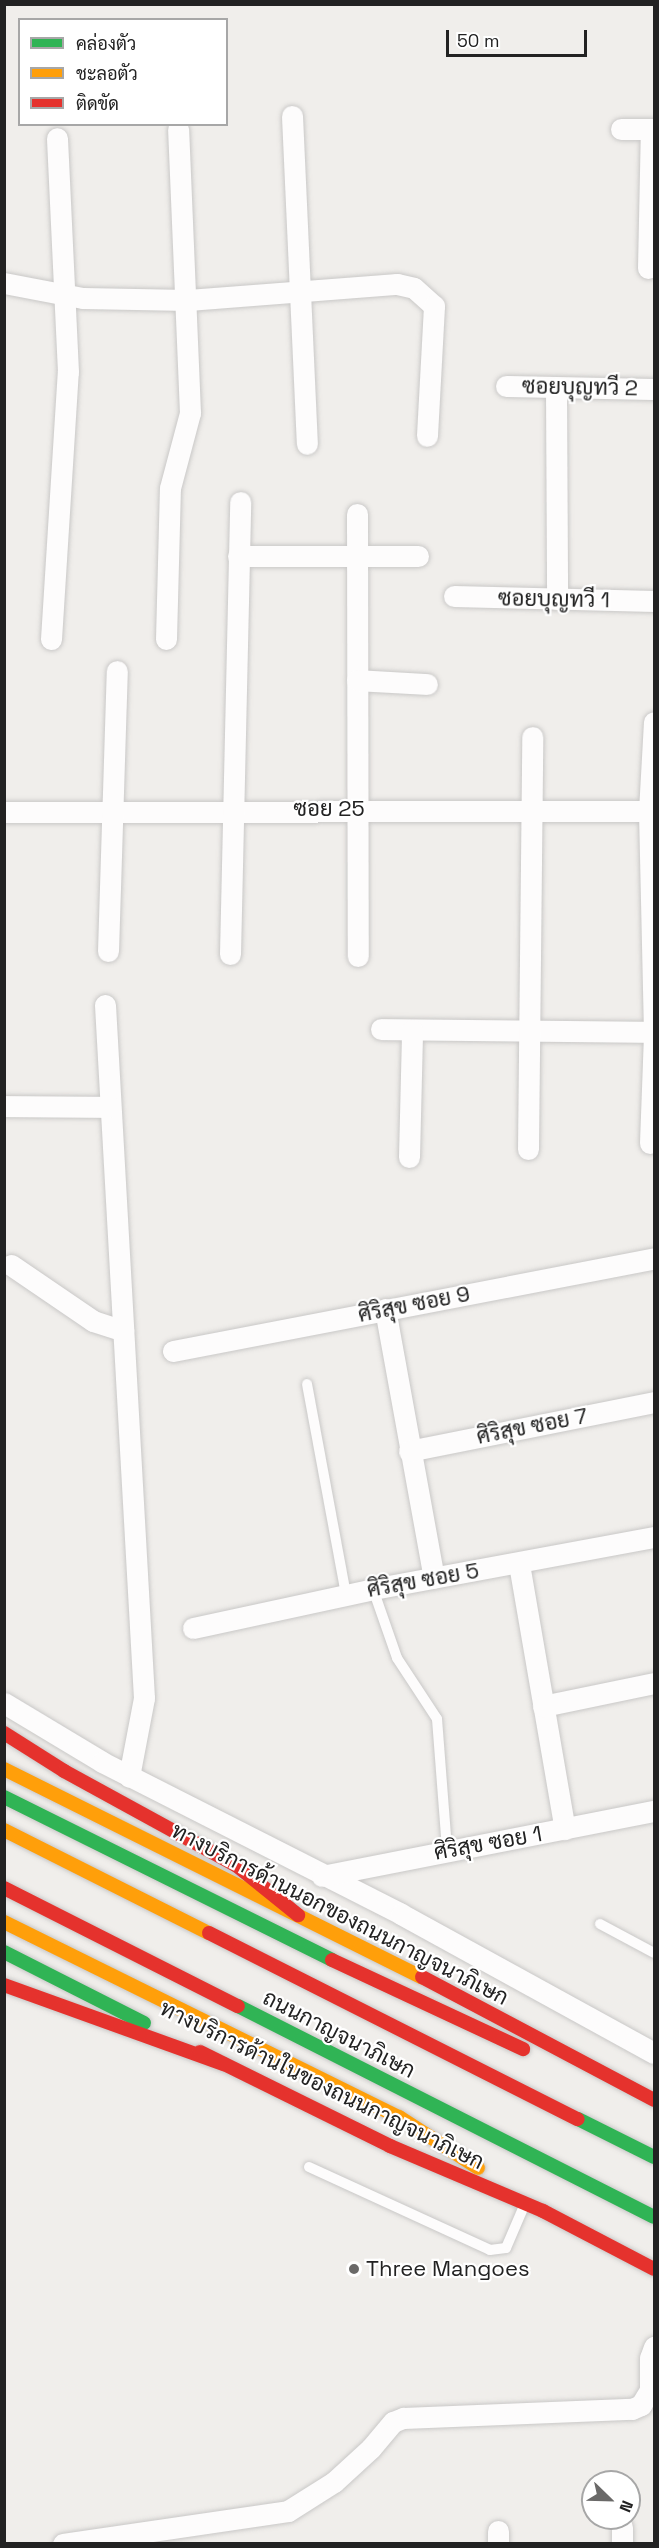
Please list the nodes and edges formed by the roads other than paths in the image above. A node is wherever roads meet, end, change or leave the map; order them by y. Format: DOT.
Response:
graph roads {
  1 [pos="292,116"];
  2 [pos="178,129"];
  3 [pos="621,129"];
  4 [pos="653,129"];
  5 [pos="57,138"];
  6 [pos="648,268"];
  7 [pos="4,283"];
  8 [pos="300,292"];
  9 [pos="65,296"];
  10 [pos="188,300"];
  11 [pos="506,386"];
  12 [pos="556,387"];
  13 [pos="654,389"];
  14 [pos="427,436"];
  15 [pos="307,444"];
  16 [pos="240,502"];
  17 [pos="357,514"];
  18 [pos="238,556"];
  19 [pos="418,556"];
  20 [pos="358,558"];
  21 [pos="454,596"];
  22 [pos="557,600"];
  23 [pos="654,601"];
  24 [pos="51,639"];
  25 [pos="166,639"];
  26 [pos="117,671"];
  27 [pos="357,680"];
  28 [pos="427,684"];
  29 [pos="654,722"];
  30 [pos="532,737"];
  31 [pos="114,809"];
  32 [pos="232,809"];
  33 [pos="356,809"];
  34 [pos="531,809"];
  35 [pos="652,811"];
  36 [pos="4,812"];
  37 [pos="108,951"];
  38 [pos="230,954"];
  39 [pos="358,956"];
  40 [pos="105,1005"];
  41 [pos="381,1029"];
  42 [pos="412,1030"];
  43 [pos="530,1030"];
  44 [pos="654,1032"];
  45 [pos="4,1106"];
  46 [pos="110,1107"];
  47 [pos="651,1143"];
  48 [pos="528,1149"];
  49 [pos="409,1157"];
  50 [pos="654,1258"];
  51 [pos="11,1265"];
  52 [pos="385,1309"];
  53 [pos="123,1331"];
  54 [pos="173,1351"];
  55 [pos="307,1384"];
  56 [pos="654,1402"];
  57 [pos="409,1451"];
  58 [pos="654,1538"];
  59 [pos="519,1564"];
  60 [pos="434,1578"];
  61 [pos="373,1589"];
  62 [pos="346,1594"];
  63 [pos="193,1628"];
  64 [pos="654,1683"];
  65 [pos="4,1703"];
  66 [pos="543,1706"];
  67 [pos="4,1733"];
  68 [pos="4,1769"];
  69 [pos="129,1777"];
  70 [pos="4,1797"];
  71 [pos="654,1811"];
  72 [pos="565,1829"];
  73 [pos="4,1830"];
  74 [pos="447,1851"];
  75 [pos="322,1876"];
  76 [pos="4,1888"];
  77 [pos="298,1915"];
  78 [pos="4,1922"];
  79 [pos="600,1924"];
  80 [pos="4,1952"];
  81 [pos="654,1953"];
  82 [pos="4,1985"];
  83 [pos="654,2053"];
  84 [pos="223,2064"];
  85 [pos="617,2081"];
  86 [pos="654,2100"];
  87 [pos="654,2157"];
  88 [pos="309,2167"];
  89 [pos="525,2203"];
  90 [pos="543,2211"];
  91 [pos="654,2217"];
  92 [pos="654,2269"];
  93 [pos="654,2347"];
  94 [pos="185,2536"];
  95 [pos="70,2543"];
  1 -- 8 [label="street"];
  2 -- 10 [label="street"];
  3 -- 4 [label="street"];
  4 -- 6 [label="street"];
  5 -- 9 [label="street"];
  7 -- 9 [label="street"];
  8 -- 10 [label="street"];
  8 -- 14 [label="street"];
  8 -- 15 [label="street"];
  9 -- 10 [label="street"];
  9 -- 24 [label="street"];
  10 -- 25 [label="street"];
  11 -- 12 [label="street, ซอยบุญทวี 2"];
  12 -- 13 [label="street, ซอยบุญทวี 2"];
  12 -- 22 [label="street"];
  16 -- 18 [label="street"];
  17 -- 20 [label="street"];
  18 -- 20 [label="street"];
  18 -- 32 [label="street"];
  19 -- 20 [label="street"];
  20 -- 27 [label="street"];
  21 -- 22 [label="street, ซอยบุญทวี 1"];
  22 -- 23 [label="street, ซอยบุญทวี 1"];
  26 -- 31 [label="street"];
  27 -- 28 [label="street"];
  27 -- 33 [label="street"];
  29 -- 35 [label="street"];
  30 -- 34 [label="street"];
  31 -- 32 [label="street, ซอย 25"];
  31 -- 36 [label="street, ซอย 25"];
  31 -- 37 [label="street"];
  32 -- 33 [label="street, ซอย 25"];
  32 -- 38 [label="street"];
  33 -- 34 [label="street, ซอย 25"];
  33 -- 39 [label="street"];
  34 -- 35 [label="street, ซอย 25"];
  34 -- 43 [label="street"];
  35 -- 44 [label="street"];
  40 -- 46 [label="street"];
  41 -- 42 [label="street"];
  42 -- 43 [label="street"];
  42 -- 49 [label="street"];
  43 -- 44 [label="street"];
  43 -- 48 [label="street"];
  44 -- 47 [label="street"];
  45 -- 46 [label="street"];
  46 -- 53 [label="street"];
  50 -- 52 [label="street, ศิริสุข ซอย 9"];
  51 -- 53 [label="street"];
  52 -- 54 [label="street, ศิริสุข ซอย 9"];
  52 -- 57 [label="street"];
  53 -- 69 [label="street"];
  55 -- 62 [label="lane"];
  56 -- 57 [label="street, ศิริสุข ซอย 7"];
  57 -- 60 [label="street"];
  58 -- 59 [label="street, ศิริสุข ซอย 5"];
  59 -- 60 [label="street, ศิริสุข ซอย 5"];
  59 -- 66 [label="street"];
  60 -- 61 [label="street, ศิริสุข ซอย 5"];
  61 -- 62 [label="street, ศิริสุข ซอย 5"];
  61 -- 74 [label="lane"];
  62 -- 63 [label="street, ศิริสุข ซอย 5"];
  64 -- 66 [label="street"];
  65 -- 69 [label="street"];
  66 -- 72 [label="street"];
  67 -- 77 [label="main road"];
  68 -- 77 [label="main road, ทางบริการด้านนอกของถนนกาญจนาภิเษก"];
  69 -- 75 [label="street"];
  70 -- 85 [label="main road"];
  71 -- 72 [label="street, ศิริสุข ซอย 1"];
  72 -- 74 [label="street, ศิริสุข ซอย 1"];
  73 -- 87 [label="main road, ถนนกาญจนาภิเษก"];
  74 -- 75 [label="street, ศิริสุข ซอย 1"];
  75 -- 83 [label="street"];
  76 -- 91 [label="main road, ถนนกาญจนาภิเษก"];
  77 -- 85 [label="main road, ทางบริการด้านนอกของถนนกาญจนาภิเษก"];
  78 -- 90 [label="main road"];
  79 -- 81 [label="lane"];
  80 -- 84 [label="main road, ทางบริการด้านในของถนนกาญจนาภิเษก"];
  82 -- 84 [label="main road"];
  84 -- 89 [label="main road, ทางบริการด้านในของถนนกาญจนาภิเษก"];
  85 -- 86 [label="main road, ทางบริการด้านนอกของถนนกาญจนาภิเษก"];
  88 -- 89 [label="lane"];
  89 -- 90 [label="main road, ทางบริการด้านในของถนนกาญจนาภิเษก"];
  90 -- 92 [label="main road, ทางบริการด้านในของถนนกาญจนาภิเษก"];
  93 -- 94 [label="street"];
  94 -- 95 [label="street"];
}
